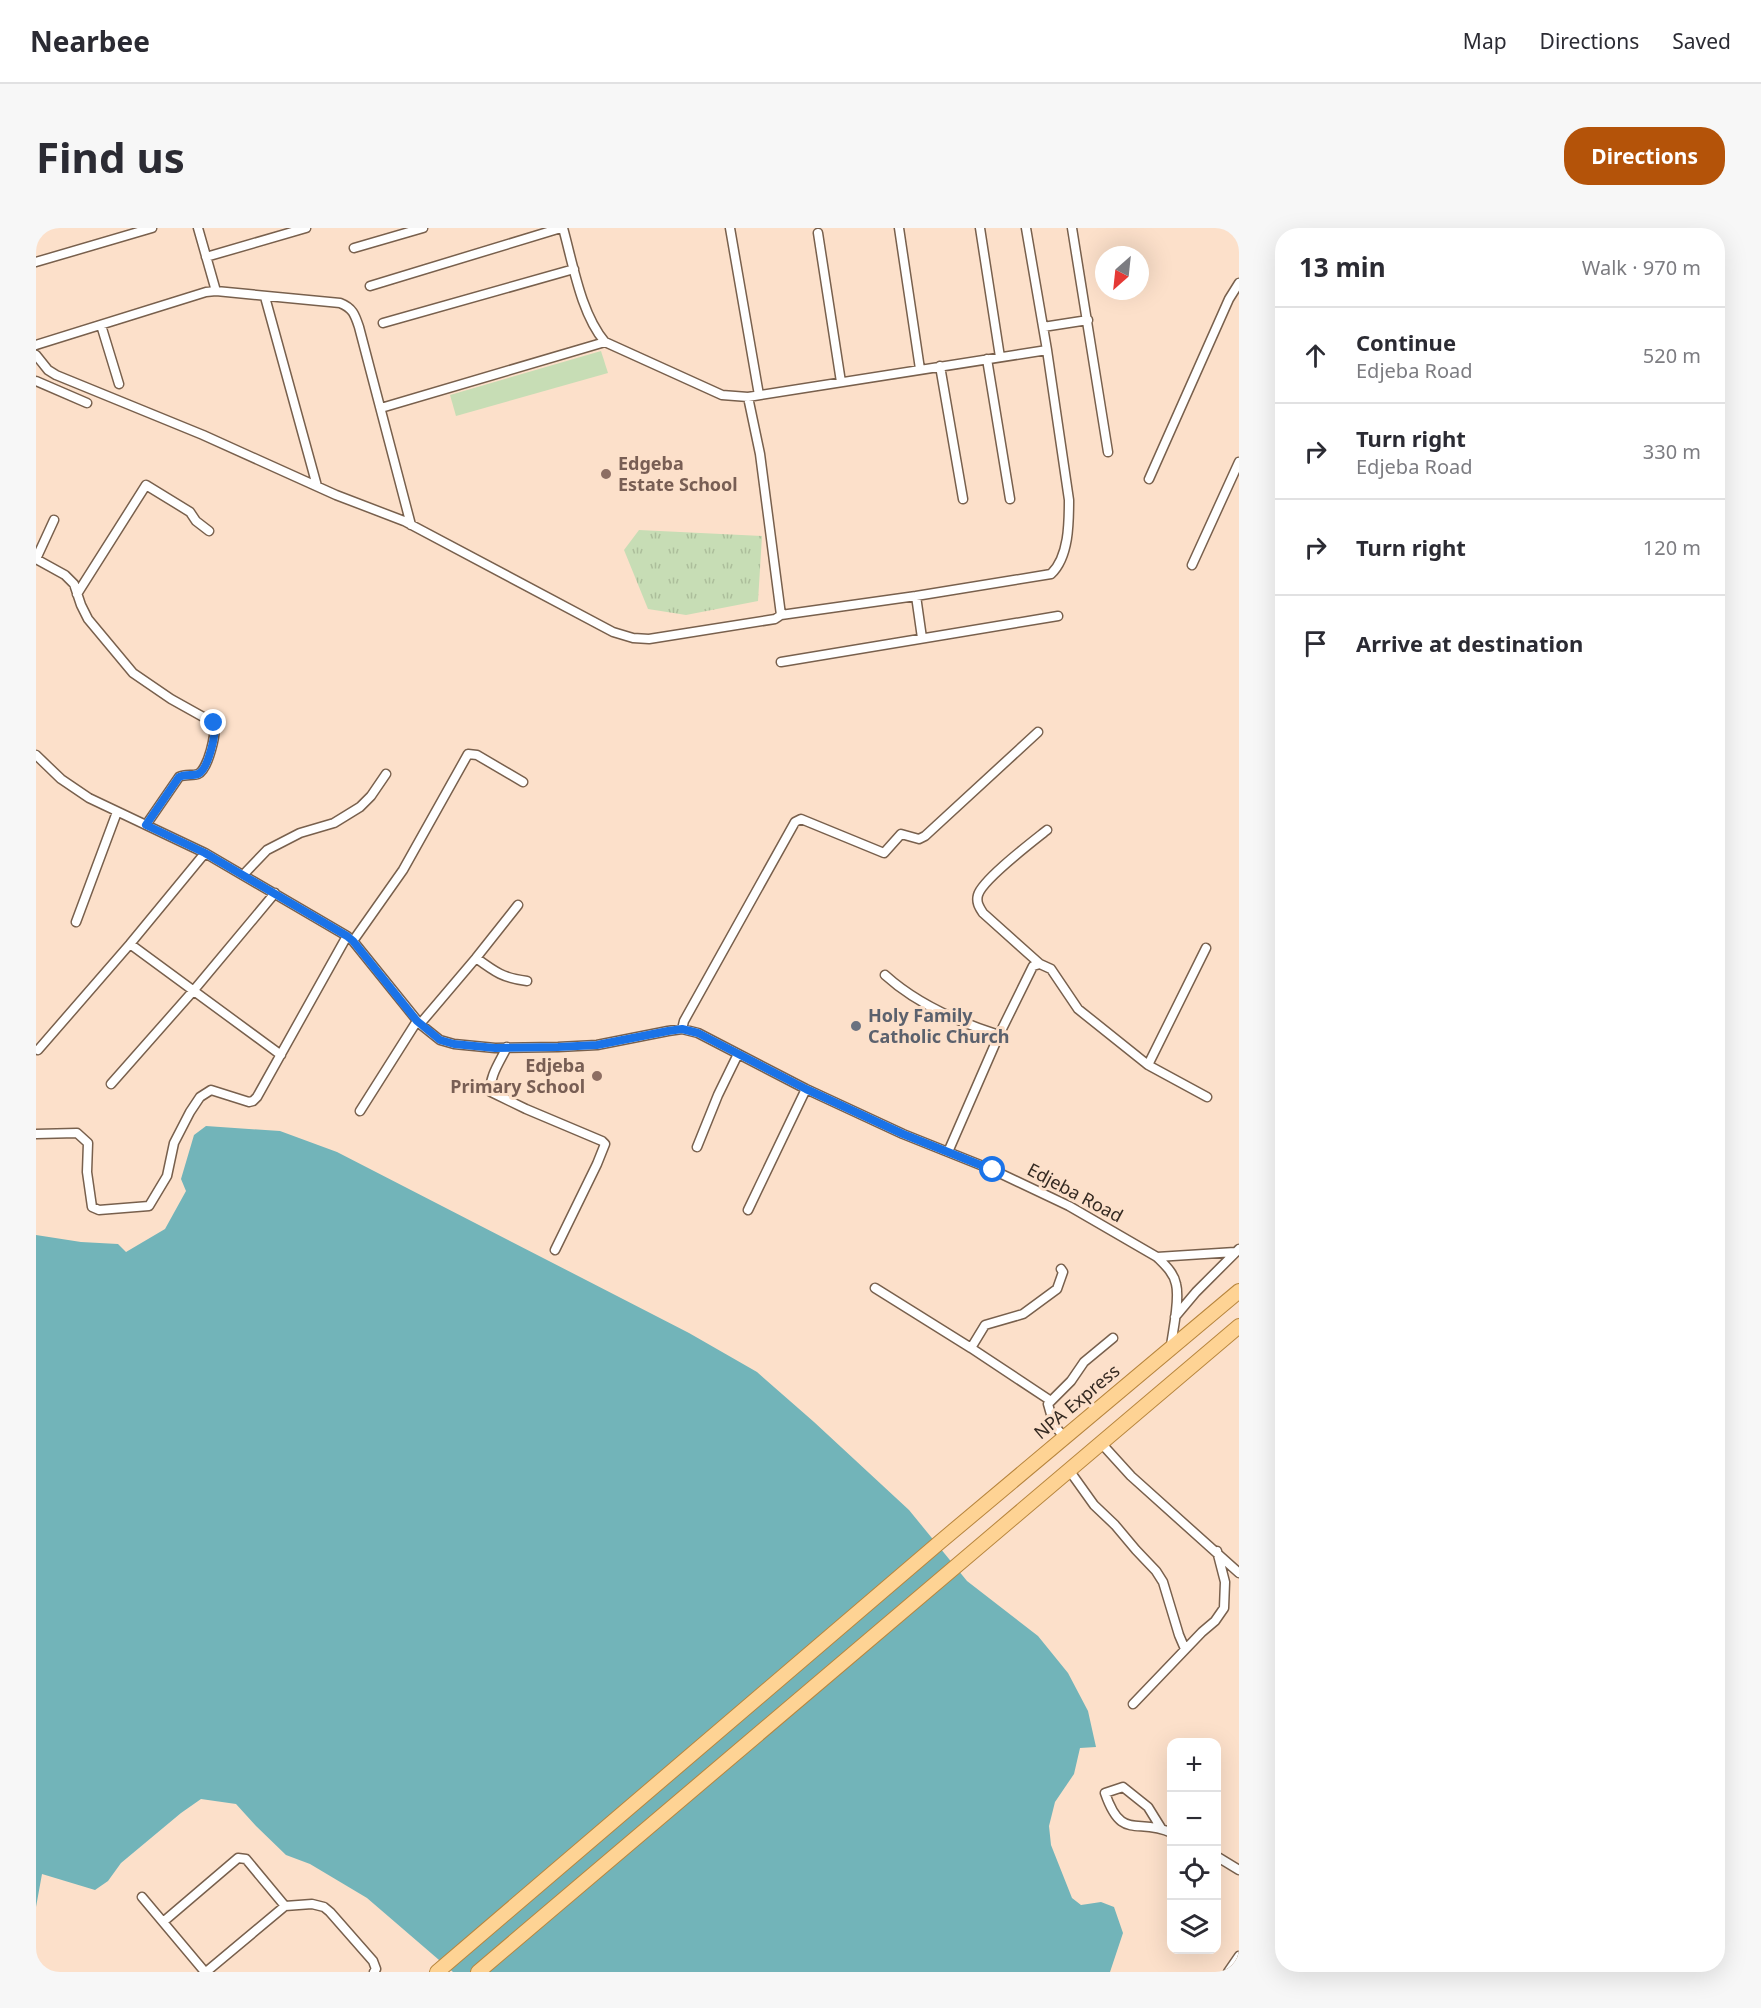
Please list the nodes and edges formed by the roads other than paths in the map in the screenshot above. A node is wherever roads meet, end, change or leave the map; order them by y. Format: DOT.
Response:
graph roads {
  1 [pos="152,228"];
  2 [pos="198,228"];
  3 [pos="306,228"];
  4 [pos="423,228"];
  5 [pos="562,228"];
  6 [pos="730,228"];
  7 [pos="899,228"];
  8 [pos="980,228"];
  9 [pos="1026,228"];
  10 [pos="1072,228"];
  11 [pos="818,233"];
  12 [pos="354,248"];
  13 [pos="206,257"];
  14 [pos="36,262"];
  15 [pos="574,269"];
  16 [pos="1239,283"];
  17 [pos="370,286"];
  18 [pos="216,291"];
  19 [pos="265,297"];
  20 [pos="1229,299"];
  21 [pos="1239,304"];
  22 [pos="1088,320"];
  23 [pos="383,323"];
  24 [pos="101,325"];
  25 [pos="1043,327"];
  26 [pos="605,342"];
  27 [pos="36,345"];
  28 [pos="1047,350"];
  29 [pos="36,355"];
  30 [pos="1000,357"];
  31 [pos="987,359"];
  32 [pos="940,366"];
  33 [pos="920,369"];
  34 [pos="36,381"];
  35 [pos="841,382"];
  36 [pos="119,384"];
  37 [pos="759,395"];
  38 [pos="748,397"];
  39 [pos="87,403"];
  40 [pos="381,408"];
  41 [pos="1108,452"];
  42 [pos="1239,462"];
  43 [pos="1149,479"];
  44 [pos="317,486"];
  45 [pos="1010,499"];
  46 [pos="963,500"];
  47 [pos="54,520"];
  48 [pos="411,525"];
  49 [pos="209,531"];
  50 [pos="1192,565"];
  51 [pos="77,594"];
  52 [pos="916,596"];
  53 [pos="781,615"];
  54 [pos="1058,616"];
  55 [pos="922,638"];
  56 [pos="781,662"];
  57 [pos="1038,732"];
  58 [pos="36,755"];
  59 [pos="387,774"];
  60 [pos="523,782"];
  61 [pos="117,812"];
  62 [pos="146,825"];
  63 [pos="1047,830"];
  64 [pos="205,853"];
  65 [pos="244,874"];
  66 [pos="275,893"];
  67 [pos="518,905"];
  68 [pos="76,922"];
  69 [pos="350,938"];
  70 [pos="130,944"];
  71 [pos="1206,948"];
  72 [pos="476,958"];
  73 [pos="1040,964"];
  74 [pos="885,975"];
  75 [pos="527,981"];
  76 [pos="194,990"];
  77 [pos="419,1022"];
  78 [pos="682,1029"];
  79 [pos="999,1035"];
  80 [pos="507,1047"];
  81 [pos="38,1050"];
  82 [pos="738,1054"];
  83 [pos="281,1055"];
  84 [pos="1148,1065"];
  85 [pos="111,1084"];
  86 [pos="806,1089"];
  87 [pos="1207,1097"];
  88 [pos="360,1111"];
  89 [pos="36,1134"];
  90 [pos="697,1147"];
  91 [pos="948,1152"];
  92 [pos="748,1210"];
  93 [pos="555,1250"];
  94 [pos="1237,1251"];
  95 [pos="1157,1257"];
  96 [pos="1061,1269"];
  97 [pos="875,1288"];
  98 [pos="1239,1291"];
  99 [pos="1175,1317"];
  100 [pos="1239,1326"];
  101 [pos="1113,1338"];
  102 [pos="1171,1346"];
  103 [pos="971,1348"];
  104 [pos="1051,1401"];
  105 [pos="1064,1437"];
  106 [pos="1101,1443"];
  107 [pos="1069,1470"];
  108 [pos="1217,1551"];
  109 [pos="1239,1573"];
  110 [pos="1185,1650"];
  111 [pos="1133,1704"];
  112 [pos="1161,1828"];
  113 [pos="1167,1831"];
  114 [pos="1221,1859"];
  115 [pos="1239,1869"];
  116 [pos="142,1897"];
  117 [pos="285,1906"];
  118 [pos="163,1922"];
  119 [pos="1239,1956"];
  120 [pos="205,1972"];
  121 [pos="374,1972"];
  122 [pos="437,1972"];
  123 [pos="478,1972"];
  124 [pos="1228,1972"];
  1 -- 14 [label="street"];
  2 -- 13 [label="street"];
  3 -- 13 [label="street"];
  4 -- 12 [label="street"];
  5 -- 15 [label="street"];
  5 -- 17 [label="street"];
  6 -- 37 [label="street"];
  7 -- 33 [label="street"];
  8 -- 30 [label="street"];
  9 -- 25 [label="street"];
  10 -- 22 [label="street"];
  11 -- 35 [label="street"];
  13 -- 18 [label="street"];
  15 -- 23 [label="street"];
  15 -- 26 [label="street"];
  16 -- 20 [label="street"];
  18 -- 19 [label="street"];
  18 -- 24 [label="street"];
  19 -- 40 [label="street"];
  19 -- 44 [label="street"];
  20 -- 21 [label="street"];
  20 -- 43 [label="street"];
  22 -- 25 [label="street"];
  22 -- 41 [label="street"];
  24 -- 27 [label="street"];
  24 -- 36 [label="street"];
  25 -- 28 [label="street"];
  26 -- 38 [label="street"];
  26 -- 40 [label="street"];
  28 -- 30 [label="street"];
  28 -- 52 [label="street"];
  29 -- 44 [label="street"];
  30 -- 31 [label="street"];
  31 -- 32 [label="street"];
  31 -- 45 [label="street"];
  32 -- 33 [label="street"];
  32 -- 46 [label="street"];
  33 -- 35 [label="street"];
  34 -- 39 [label="street"];
  35 -- 37 [label="street"];
  37 -- 38 [label="street"];
  38 -- 53 [label="street"];
  40 -- 48 [label="street"];
  42 -- 50 [label="street"];
  44 -- 48 [label="street"];
  47 -- 51 [label="street"];
  48 -- 53 [label="street"];
  49 -- 51 [label="street"];
  51 -- 62 [label="street"];
  52 -- 53 [label="street"];
  52 -- 55 [label="street"];
  54 -- 55 [label="street"];
  55 -- 56 [label="street"];
  57 -- 78 [label="street"];
  58 -- 61 [label="street, Edjeba Road"];
  59 -- 65 [label="street"];
  60 -- 69 [label="street"];
  61 -- 62 [label="street, Edjeba Road"];
  61 -- 68 [label="street"];
  62 -- 64 [label="street, Edjeba Road"];
  63 -- 73 [label="street"];
  64 -- 65 [label="street, Edjeba Road"];
  64 -- 70 [label="street"];
  65 -- 66 [label="street, Edjeba Road"];
  66 -- 69 [label="street, Edjeba Road"];
  66 -- 76 [label="street"];
  67 -- 72 [label="street"];
  69 -- 77 [label="street, Edjeba Road"];
  69 -- 83 [label="street"];
  70 -- 76 [label="street"];
  70 -- 81 [label="street"];
  71 -- 84 [label="street"];
  72 -- 75 [label="street"];
  72 -- 77 [label="street"];
  73 -- 79 [label="street"];
  73 -- 84 [label="street"];
  74 -- 79 [label="street"];
  76 -- 83 [label="street"];
  76 -- 85 [label="street"];
  77 -- 80 [label="street, Edjeba Road"];
  77 -- 88 [label="street"];
  78 -- 80 [label="street, Edjeba Road"];
  78 -- 82 [label="street, Edjeba Road"];
  79 -- 91 [label="street"];
  80 -- 93 [label="street"];
  82 -- 86 [label="street, Edjeba Road"];
  82 -- 90 [label="street"];
  83 -- 89 [label="street"];
  84 -- 87 [label="street"];
  86 -- 91 [label="street, Edjeba Road"];
  86 -- 92 [label="street"];
  91 -- 95 [label="street, Edjeba Road"];
  94 -- 95 [label="street"];
  94 -- 99 [label="street"];
  95 -- 99 [label="street, Edjeba Road"];
  96 -- 103 [label="street"];
  97 -- 103 [label="street"];
  98 -- 102 [label="main road, NPA Express"];
  99 -- 102 [label="street, Edjeba Road"];
  100 -- 106 [label="main road"];
  101 -- 104 [label="street"];
  102 -- 105 [label="main road, NPA Express"];
  103 -- 104 [label="street"];
  104 -- 105 [label="street"];
  105 -- 122 [label="main road, NPA Express"];
  106 -- 107 [label="main road"];
  106 -- 108 [label="street"];
  107 -- 110 [label="street"];
  107 -- 123 [label="main road"];
  108 -- 109 [label="street"];
  108 -- 110 [label="street"];
  110 -- 111 [label="street"];
  112 -- 112 [label="street"];
  112 -- 113 [label="street"];
  114 -- 115 [label="street"];
  116 -- 118 [label="street"];
  117 -- 118 [label="street"];
  117 -- 120 [label="street"];
  117 -- 121 [label="street"];
  118 -- 120 [label="street"];
  119 -- 124 [label="street"];
}
